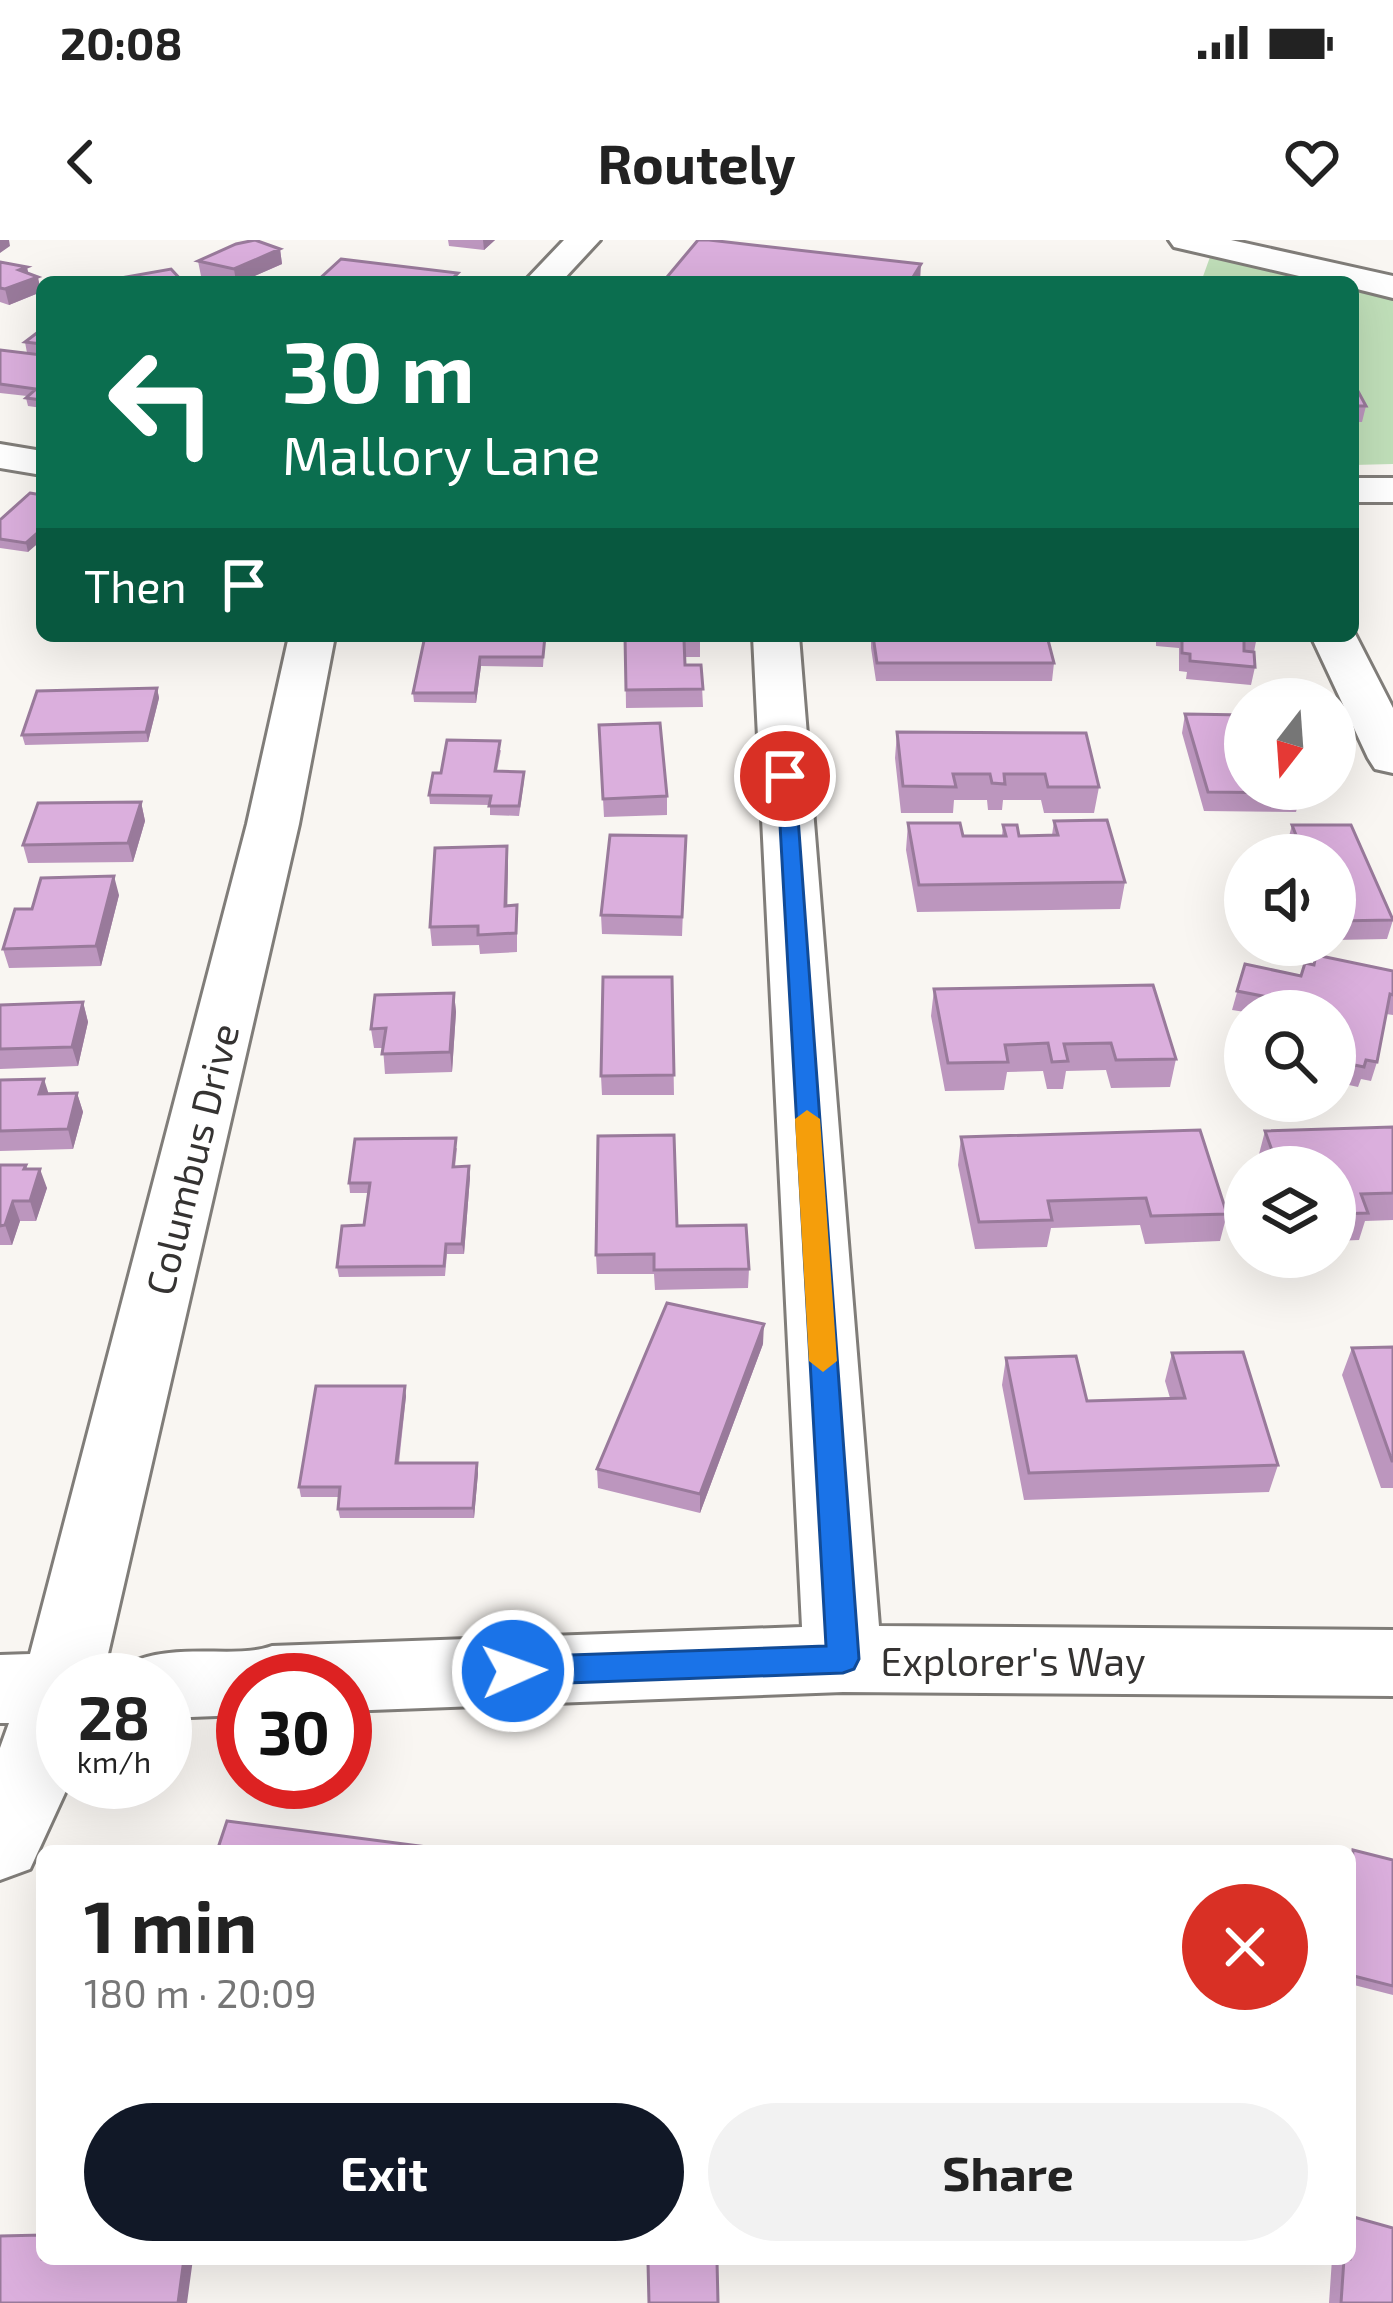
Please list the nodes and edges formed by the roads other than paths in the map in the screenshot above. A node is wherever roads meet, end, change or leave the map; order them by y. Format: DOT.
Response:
graph roads {
  1 [pos="583,240"];
  2 [pos="1186,240"];
  3 [pos="1364,251"];
  4 [pos="1335,274"];
  5 [pos="547,276"];
  6 [pos="1344,276"];
  7 [pos="1359,279"];
  8 [pos="1393,287"];
  9 [pos="0,456"];
  10 [pos="36,462"];
  11 [pos="1359,490"];
  12 [pos="1393,490"];
  13 [pos="310,642"];
  14 [pos="776,642"];
  15 [pos="1337,642"];
  16 [pos="1393,758"];
  17 [pos="71,1653"];
  18 [pos="843,1659"];
  19 [pos="1393,1663"];
  20 [pos="372,1676"];
  21 [pos="36,1686"];
  22 [pos="0,1689"];
  23 [pos="36,1762"];
  24 [pos="0,1842"];
  1 -- 5 [label="street"];
  2 -- 4 [label="street"];
  3 -- 4 [label="street"];
  4 -- 6 [label="street"];
  7 -- 8 [label="street"];
  9 -- 10 [label="street"];
  11 -- 12 [label="street"];
  13 -- 17 [label="street, Columbus Drive"];
  14 -- 18 [label="street"];
  15 -- 16 [label="street"];
  18 -- 19 [label="street, Explorer's Way"];
  18 -- 20 [label="street, Explorer's Way"];
  21 -- 22 [label="street"];
  23 -- 24 [label="street, Columbus Drive"];
}
